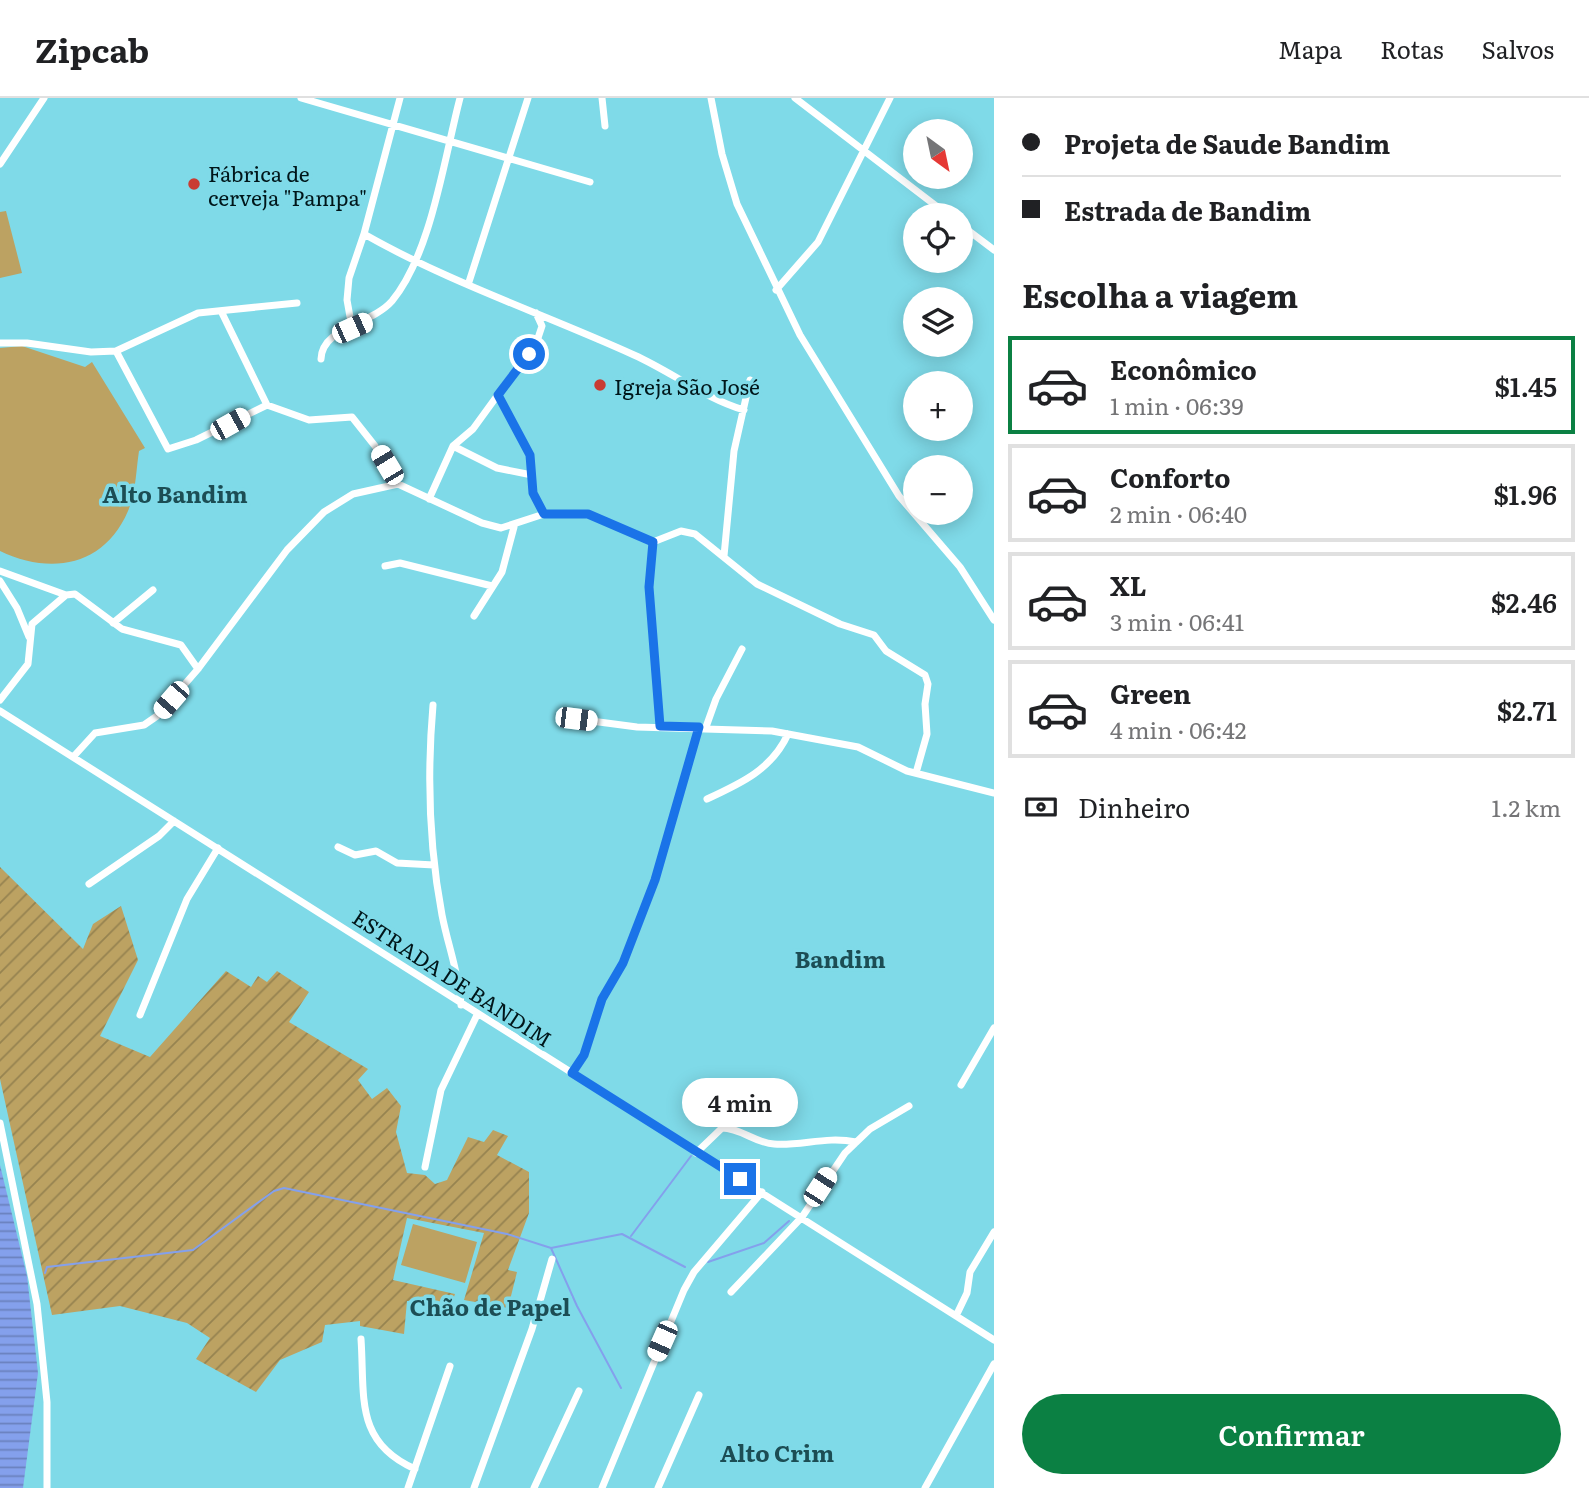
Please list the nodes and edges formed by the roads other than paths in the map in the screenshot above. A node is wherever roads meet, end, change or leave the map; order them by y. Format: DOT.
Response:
graph roads {
  1 [pos="44,98"];
  2 [pos="301,98"];
  3 [pos="341,98"];
  4 [pos="400,98"];
  5 [pos="460,98"];
  6 [pos="528,98"];
  7 [pos="601,98"];
  8 [pos="710,98"];
  9 [pos="795,98"];
  10 [pos="890,98"];
  11 [pos="338,108"];
  12 [pos="393,124"];
  13 [pos="605,126"];
  14 [pos="449,140"];
  15 [pos="863,150"];
  16 [pos="507,158"];
  17 [pos="0,164"];
  18 [pos="590,183"];
  19 [pos="932,203"];
  20 [pos="364,234"];
  21 [pos="973,234"];
  22 [pos="994,250"];
  23 [pos="416,264"];
  24 [pos="468,285"];
  25 [pos="776,290"];
  26 [pos="297,303"];
  27 [pos="536,312"];
  28 [pos="222,313"];
  29 [pos="352,328"];
  30 [pos="0,343"];
  31 [pos="116,351"];
  32 [pos="321,359"];
  33 [pos="750,380"];
  34 [pos="498,395"];
  35 [pos="267,405"];
  36 [pos="744,410"];
  37 [pos="453,446"];
  38 [pos="532,475"];
  39 [pos="398,484"];
  40 [pos="429,499"];
  41 [pos="544,514"];
  42 [pos="514,527"];
  43 [pos="653,542"];
  44 [pos="724,556"];
  45 [pos="385,566"];
  46 [pos="0,570"];
  47 [pos="0,581"];
  48 [pos="492,586"];
  49 [pos="153,590"];
  50 [pos="66,595"];
  51 [pos="474,616"];
  52 [pos="994,621"];
  53 [pos="113,623"];
  54 [pos="29,638"];
  55 [pos="742,649"];
  56 [pos="198,669"];
  57 [pos="0,700"];
  58 [pos="433,705"];
  59 [pos="0,711"];
  60 [pos="561,717"];
  61 [pos="660,726"];
  62 [pos="703,727"];
  63 [pos="788,734"];
  64 [pos="74,756"];
  65 [pos="916,773"];
  66 [pos="994,793"];
  67 [pos="707,799"];
  68 [pos="174,821"];
  69 [pos="338,847"];
  70 [pos="218,848"];
  71 [pos="434,865"];
  72 [pos="89,884"];
  73 [pos="461,1005"];
  74 [pos="477,1015"];
  75 [pos="140,1016"];
  76 [pos="994,1028"];
  77 [pos="572,1073"];
  78 [pos="961,1085"];
  79 [pos="909,1106"];
  80 [pos="0,1123"];
  81 [pos="856,1142"];
  82 [pos="696,1153"];
  83 [pos="425,1167"];
  84 [pos="762,1192"];
  85 [pos="802,1217"];
  86 [pos="994,1233"];
  87 [pos="552,1259"];
  88 [pos="732,1292"];
  89 [pos="956,1316"];
  90 [pos="361,1339"];
  91 [pos="994,1340"];
  92 [pos="994,1364"];
  93 [pos="450,1366"];
  94 [pos="579,1391"];
  95 [pos="699,1395"];
  96 [pos="415,1469"];
  97 [pos="47,1488"];
  98 [pos="408,1488"];
  99 [pos="474,1488"];
  100 [pos="534,1488"];
  101 [pos="602,1488"];
  102 [pos="658,1488"];
  103 [pos="925,1488"];
  1 -- 17 [label="street"];
  2 -- 11 [label="street"];
  3 -- 11 [label="street"];
  4 -- 12 [label="street"];
  5 -- 14 [label="street"];
  6 -- 16 [label="street"];
  7 -- 13 [label="street"];
  8 -- 25 [label="street"];
  9 -- 15 [label="street"];
  10 -- 15 [label="street"];
  11 -- 12 [label="street"];
  12 -- 14 [label="street"];
  12 -- 20 [label="street"];
  14 -- 16 [label="street"];
  14 -- 23 [label="street"];
  15 -- 19 [label="street"];
  15 -- 25 [label="street"];
  16 -- 18 [label="street"];
  16 -- 24 [label="street"];
  20 -- 23 [label="street"];
  20 -- 29 [label="street"];
  21 -- 22 [label="street"];
  23 -- 24 [label="street"];
  23 -- 29 [label="street"];
  24 -- 27 [label="street"];
  25 -- 52 [label="street"];
  26 -- 28 [label="street"];
  27 -- 34 [label="street"];
  27 -- 36 [label="street"];
  28 -- 31 [label="street"];
  28 -- 35 [label="street"];
  29 -- 32 [label="street"];
  30 -- 31 [label="street"];
  31 -- 35 [label="street"];
  33 -- 36 [label="street"];
  34 -- 37 [label="street"];
  34 -- 38 [label="street"];
  35 -- 39 [label="street"];
  36 -- 44 [label="street"];
  37 -- 38 [label="street"];
  37 -- 40 [label="street"];
  38 -- 41 [label="street"];
  39 -- 40 [label="street"];
  39 -- 56 [label="street"];
  40 -- 42 [label="street"];
  41 -- 42 [label="street"];
  41 -- 43 [label="street"];
  42 -- 48 [label="street"];
  43 -- 44 [label="street"];
  43 -- 61 [label="street"];
  44 -- 65 [label="street"];
  45 -- 48 [label="street"];
  46 -- 50 [label="street"];
  47 -- 54 [label="street"];
  48 -- 51 [label="street"];
  49 -- 53 [label="street"];
  50 -- 53 [label="street"];
  50 -- 54 [label="street"];
  53 -- 56 [label="street"];
  54 -- 57 [label="street"];
  55 -- 62 [label="street"];
  56 -- 64 [label="street"];
  58 -- 71 [label="street"];
  59 -- 64 [label="street, ESTRADA DE BANDIM"];
  60 -- 61 [label="street"];
  61 -- 62 [label="street"];
  62 -- 63 [label="street"];
  62 -- 77 [label="street"];
  63 -- 65 [label="street"];
  63 -- 67 [label="street"];
  64 -- 68 [label="street, ESTRADA DE BANDIM"];
  65 -- 66 [label="street"];
  68 -- 70 [label="street, ESTRADA DE BANDIM"];
  68 -- 72 [label="street"];
  69 -- 71 [label="street"];
  70 -- 73 [label="street, ESTRADA DE BANDIM"];
  70 -- 75 [label="street"];
  71 -- 73 [label="street"];
  73 -- 74 [label="street, ESTRADA DE BANDIM"];
  74 -- 77 [label="street, ESTRADA DE BANDIM"];
  74 -- 83 [label="street"];
  76 -- 78 [label="street"];
  77 -- 82 [label="street, ESTRADA DE BANDIM"];
  79 -- 81 [label="street"];
  80 -- 97 [label="street"];
  81 -- 82 [label="street"];
  81 -- 85 [label="street"];
  82 -- 84 [label="street, ESTRADA DE BANDIM"];
  84 -- 85 [label="street, ESTRADA DE BANDIM"];
  84 -- 101 [label="street"];
  85 -- 88 [label="street"];
  85 -- 89 [label="street, ESTRADA DE BANDIM"];
  86 -- 89 [label="street"];
  87 -- 99 [label="street"];
  89 -- 91 [label="street, ESTRADA DE BANDIM"];
  90 -- 96 [label="street"];
  92 -- 103 [label="street"];
  93 -- 96 [label="street"];
  94 -- 100 [label="street"];
  95 -- 102 [label="street"];
  96 -- 98 [label="street"];
}
